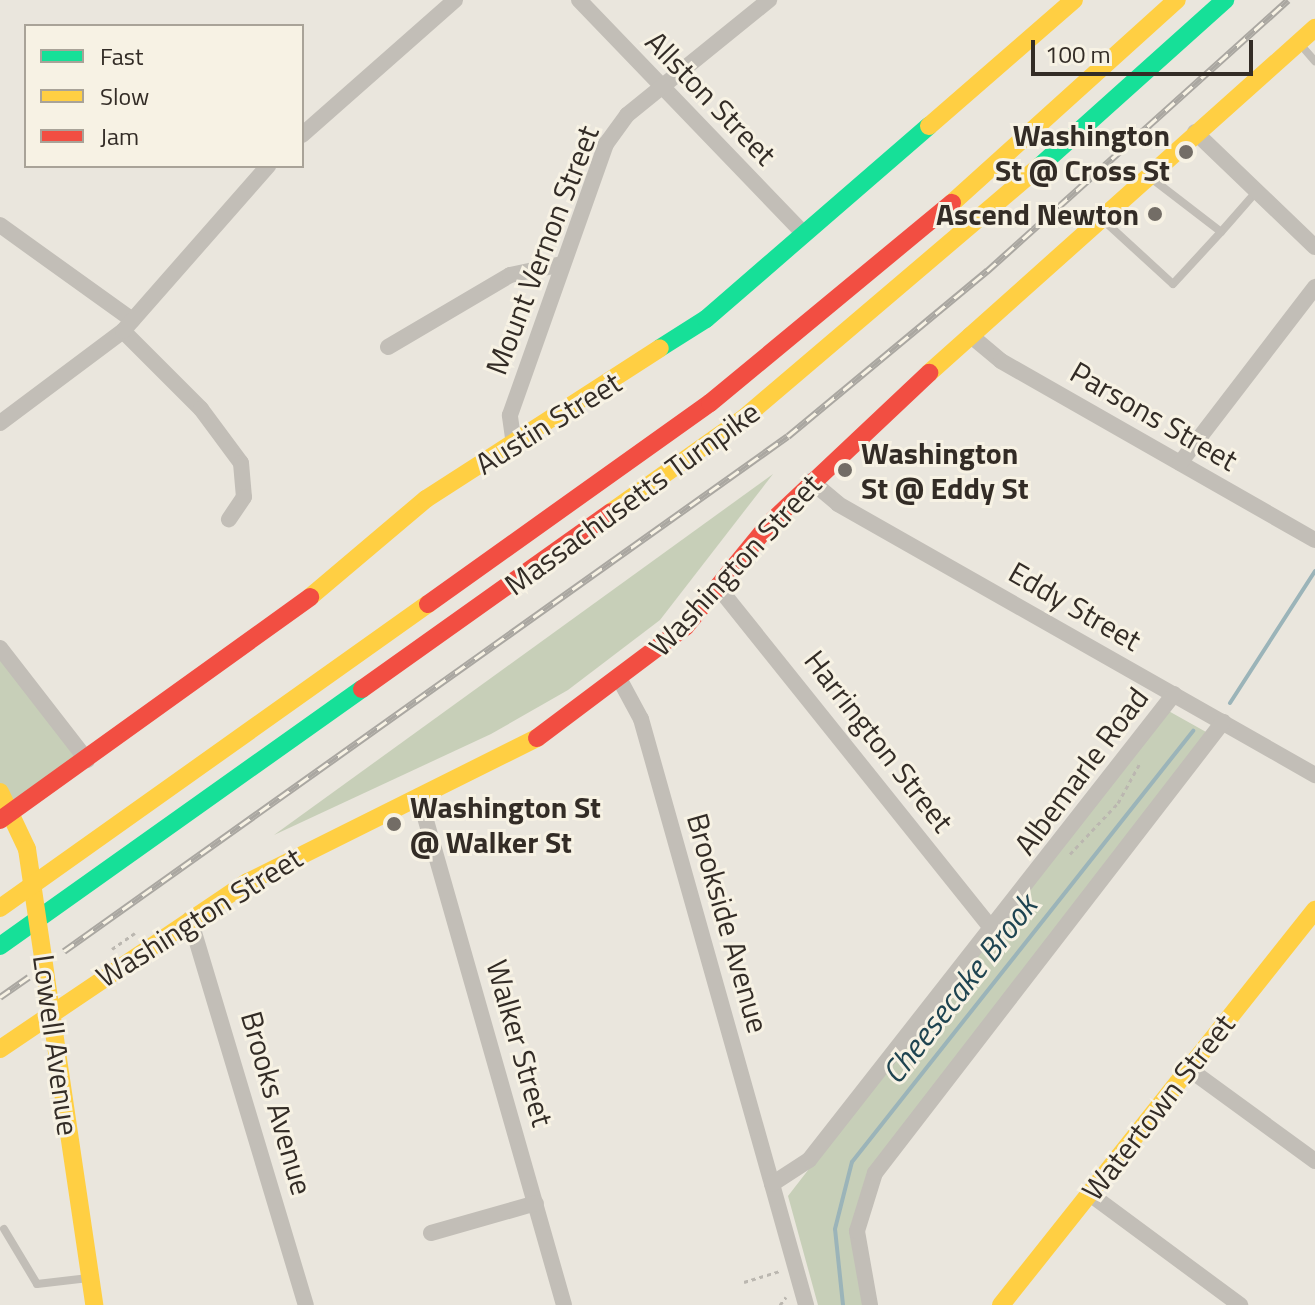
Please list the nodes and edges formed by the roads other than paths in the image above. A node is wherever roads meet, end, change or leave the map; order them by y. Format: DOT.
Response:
graph roads {
  1 [pos="455,0"];
  2 [pos="579,0"];
  3 [pos="769,0"];
  4 [pos="1074,0"];
  5 [pos="1177,0"];
  6 [pos="1225,0"];
  7 [pos="1315,28"];
  8 [pos="1299,42"];
  9 [pos="1315,61"];
  10 [pos="660,88"];
  11 [pos="1195,132"];
  12 [pos="304,133"];
  13 [pos="266,168"];
  14 [pos="1148,174"];
  15 [pos="1256,192"];
  16 [pos="1100,217"];
  17 [pos="0,225"];
  18 [pos="1221,232"];
  19 [pos="804,234"];
  20 [pos="1314,244"];
  21 [pos="562,264"];
  22 [pos="1315,287"];
  23 [pos="128,326"];
  24 [pos="970,335"];
  25 [pos="388,347"];
  26 [pos="0,423"];
  27 [pos="514,445"];
  28 [pos="1180,463"];
  29 [pos="811,481"];
  30 [pos="229,519"];
  31 [pos="1315,540"];
  32 [pos="718,587"];
  33 [pos="0,648"];
  34 [pos="621,682"];
  35 [pos="1174,694"];
  36 [pos="1223,722"];
  37 [pos="87,760"];
  38 [pos="1315,775"];
  39 [pos="0,792"];
  40 [pos="419,796"];
  41 [pos="6,816"];
  42 [pos="0,908"];
  43 [pos="190,919"];
  44 [pos="1312,921"];
  45 [pos="994,931"];
  46 [pos="0,946"];
  47 [pos="52,1011"];
  48 [pos="0,1049"];
  49 [pos="1189,1069"];
  50 [pos="1315,1161"];
  51 [pos="772,1184"];
  52 [pos="1090,1194"];
  53 [pos="536,1203"];
  54 [pos="4,1229"];
  55 [pos="431,1233"];
  56 [pos="90,1277"];
  57 [pos="1007,1303"];
  58 [pos="94,1305"];
  59 [pos="306,1305"];
  60 [pos="564,1305"];
  61 [pos="806,1305"];
  62 [pos="870,1305"];
  63 [pos="1240,1305"];
  1 -- 12 [label="street"];
  2 -- 10 [label="street, Allston Street"];
  3 -- 10 [label="street, Mount Vernon Street"];
  4 -- 19 [label="main road, Austin Street"];
  5 -- 42 [label="main road, Massachusetts Turnpike"];
  6 -- 46 [label="main road, Massachusetts Turnpike"];
  7 -- 8 [label="main road, Washington Street"];
  8 -- 9 [label="lane"];
  8 -- 11 [label="main road, Washington Street"];
  10 -- 19 [label="street, Allston Street"];
  10 -- 21 [label="street, Mount Vernon Street"];
  11 -- 14 [label="main road, Washington Street"];
  11 -- 15 [label="street"];
  13 -- 23 [label="street"];
  14 -- 16 [label="main road, Washington Street"];
  14 -- 18 [label="lane"];
  15 -- 18 [label="lane"];
  15 -- 20 [label="street"];
  16 -- 18 [label="lane"];
  16 -- 24 [label="main road, Washington Street"];
  17 -- 23 [label="street"];
  19 -- 27 [label="main road, Austin Street"];
  21 -- 25 [label="street"];
  21 -- 27 [label="street, Mount Vernon Street"];
  22 -- 28 [label="street"];
  23 -- 26 [label="street"];
  23 -- 30 [label="street"];
  24 -- 28 [label="street, Parsons Street"];
  24 -- 29 [label="main road, Washington Street"];
  27 -- 37 [label="main road, Austin Street"];
  28 -- 31 [label="street, Parsons Street"];
  29 -- 32 [label="main road, Washington Street"];
  29 -- 35 [label="street, Eddy Street"];
  32 -- 34 [label="main road, Washington Street"];
  32 -- 45 [label="street, Harrington Street"];
  33 -- 37 [label="street"];
  34 -- 40 [label="main road, Washington Street"];
  34 -- 51 [label="street, Brookside Avenue"];
  35 -- 36 [label="street, Eddy Street"];
  35 -- 45 [label="street, Albemarle Road"];
  36 -- 38 [label="street, Eddy Street"];
  36 -- 62 [label="street"];
  37 -- 41 [label="main road, Austin Street"];
  39 -- 41 [label="main road, Lowell Avenue"];
  40 -- 43 [label="main road, Washington Street"];
  40 -- 53 [label="street, Walker Street"];
  41 -- 47 [label="main road, Lowell Avenue"];
  43 -- 47 [label="main road, Washington Street"];
  43 -- 59 [label="street, Brooks Avenue"];
  44 -- 49 [label="main road, Watertown Street"];
  45 -- 51 [label="street, Albemarle Road"];
  47 -- 48 [label="main road, Washington Street"];
  47 -- 56 [label="main road, Lowell Avenue"];
  49 -- 50 [label="street"];
  49 -- 52 [label="main road, Watertown Street"];
  51 -- 61 [label="street"];
  52 -- 57 [label="main road, Watertown Street"];
  52 -- 63 [label="street"];
  53 -- 55 [label="street"];
  53 -- 60 [label="street, Walker Street"];
  54 -- 56 [label="lane"];
  56 -- 58 [label="main road, Lowell Avenue"];
}
